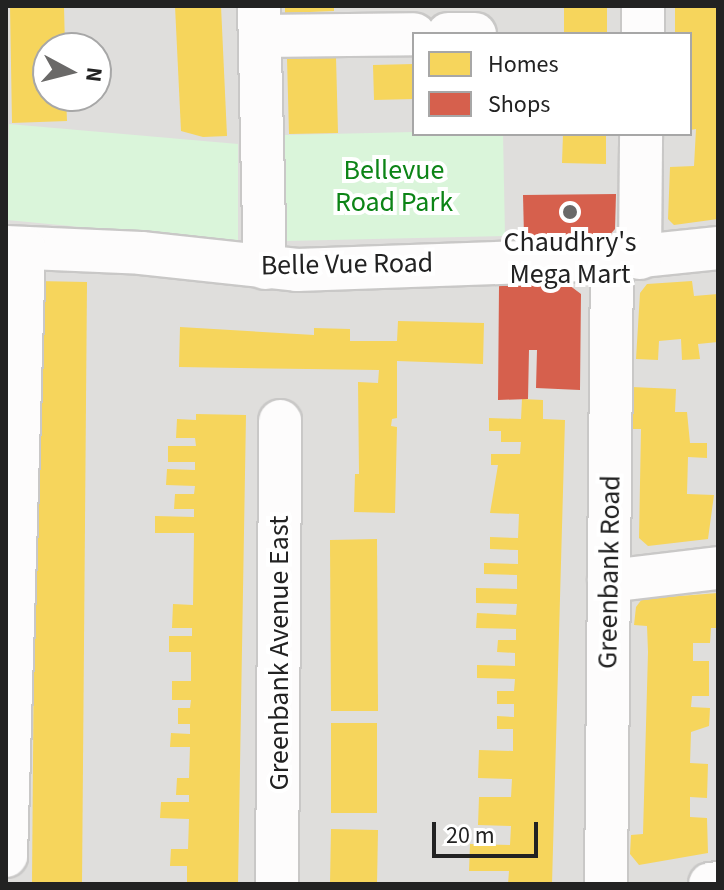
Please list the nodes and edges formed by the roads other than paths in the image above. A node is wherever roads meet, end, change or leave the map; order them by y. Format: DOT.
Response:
graph roads {
  1 [pos="643,6"];
  2 [pos="260,21"];
  3 [pos="643,32"];
  4 [pos="412,34"];
  5 [pos="641,136"];
  6 [pos="15,247"];
  7 [pos="718,248"];
  8 [pos="626,258"];
  9 [pos="265,268"];
  10 [pos="280,421"];
  11 [pos="718,568"];
  12 [pos="609,581"];
  13 [pos="6,856"];
  14 [pos="718,883"];
  15 [pos="277,884"];
  16 [pos="606,884"];
  17 [pos="710,884"];
  1 -- 3 [label="street"];
  2 -- 4 [label="street"];
  2 -- 9 [label="street"];
  5 -- 8 [label="street, Greenbank Road"];
  6 -- 9 [label="street, Belle Vue Road"];
  6 -- 13 [label="street"];
  7 -- 8 [label="street, Belle Vue Road"];
  8 -- 9 [label="street, Belle Vue Road"];
  8 -- 12 [label="street, Greenbank Road"];
  10 -- 15 [label="street, Greenbank Avenue East"];
  11 -- 12 [label="street"];
  12 -- 16 [label="street, Greenbank Road"];
  14 -- 17 [label="street"];
}
